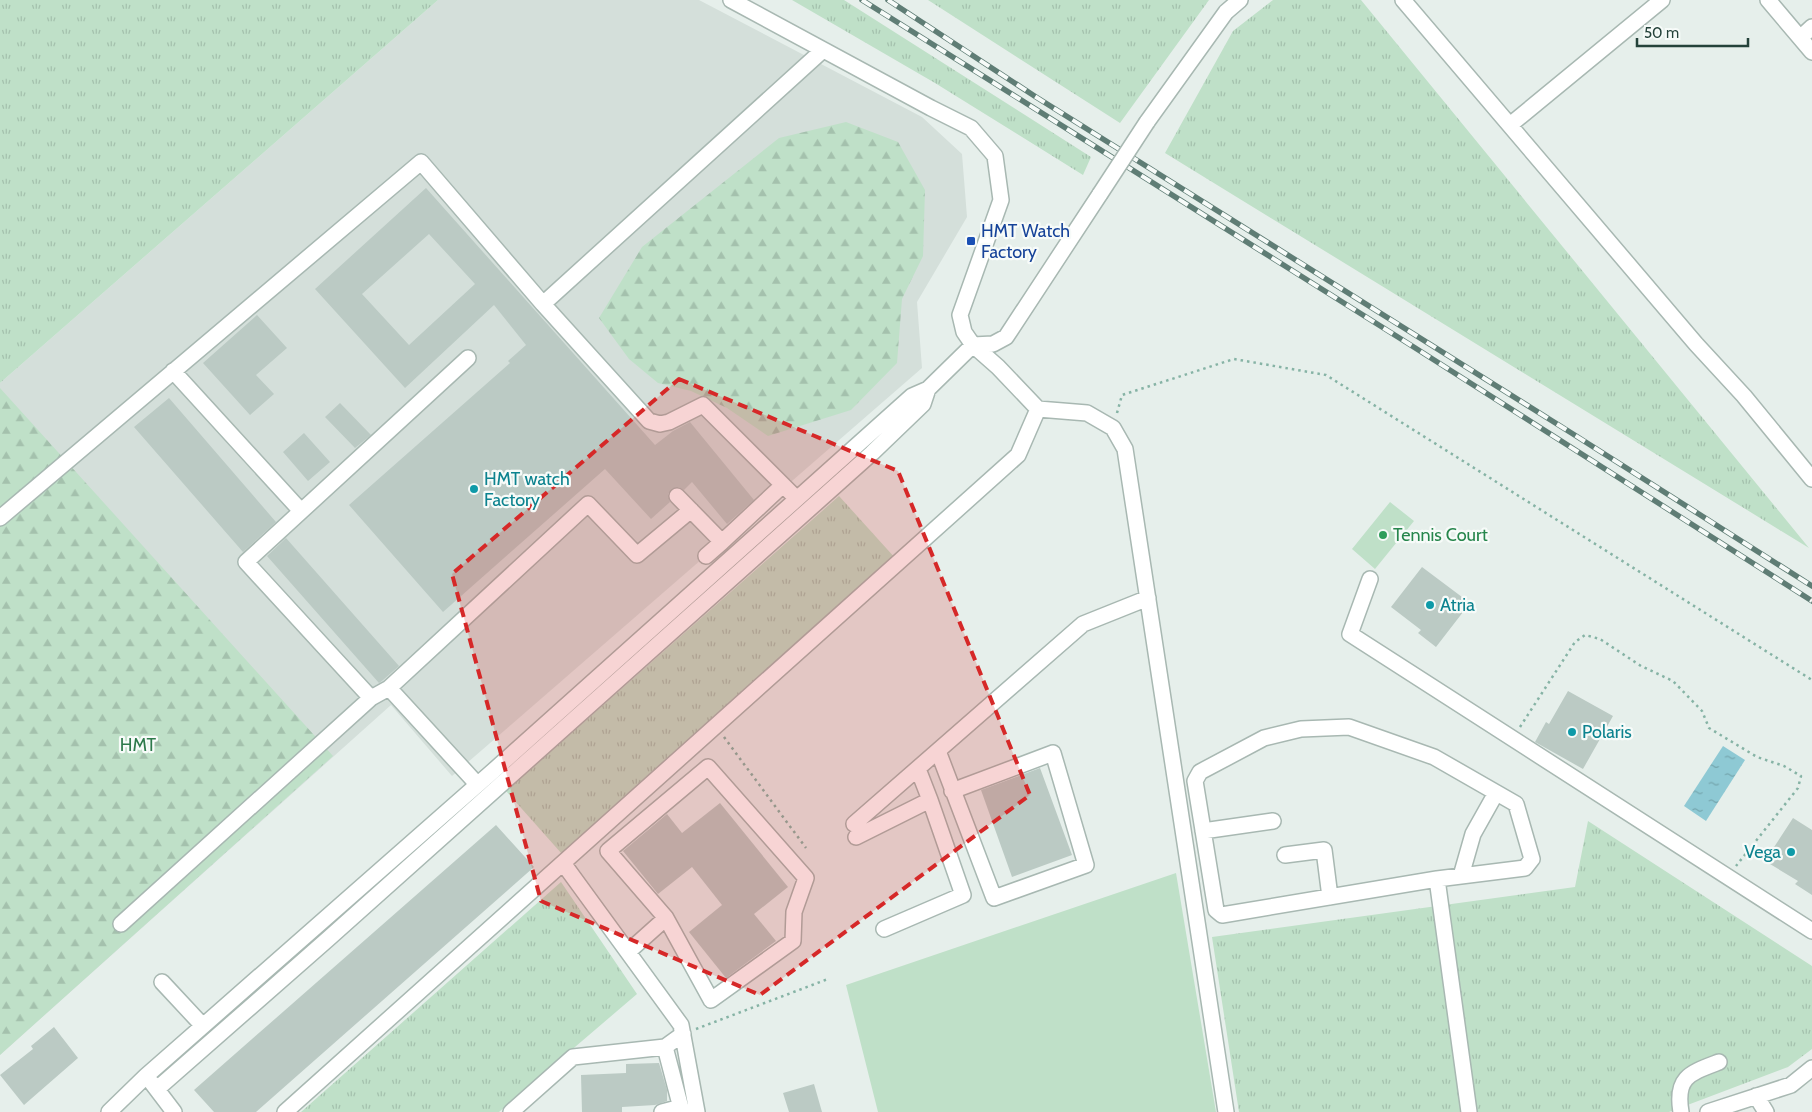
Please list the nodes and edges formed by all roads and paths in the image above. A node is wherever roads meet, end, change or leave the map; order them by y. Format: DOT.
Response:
graph roads {
  1 [pos="731,0"];
  2 [pos="1240,0"];
  3 [pos="1403,0"];
  4 [pos="1662,0"];
  5 [pos="1768,0"];
  6 [pos="1812,28"];
  7 [pos="1800,38"];
  8 [pos="823,50"];
  9 [pos="1812,52"];
  10 [pos="1510,125"];
  11 [pos="543,304"];
  12 [pos="973,345"];
  13 [pos="468,358"];
  14 [pos="173,372"];
  15 [pos="928,389"];
  16 [pos="1038,409"];
  17 [pos="1113,428"];
  18 [pos="1812,479"];
  19 [pos="783,484"];
  20 [pos="677,496"];
  21 [pos="797,499"];
  22 [pos="691,510"];
  23 [pos="300,511"];
  24 [pos="0,518"];
  25 [pos="722,542"];
  26 [pos="706,556"];
  27 [pos="1370,579"];
  28 [pos="1148,598"];
  29 [pos="1812,680"];
  30 [pos="389,688"];
  31 [pos="370,698"];
  32 [pos="716,726"];
  33 [pos="1512,738"];
  34 [pos="938,751"];
  35 [pos="918,769"];
  36 [pos="478,784"];
  37 [pos="952,791"];
  38 [pos="1496,793"];
  39 [pos="930,800"];
  40 [pos="1273,821"];
  41 [pos="1203,831"];
  42 [pos="806,848"];
  43 [pos="1284,855"];
  44 [pos="563,863"];
  45 [pos="1461,876"];
  46 [pos="1727,876"];
  47 [pos="1438,879"];
  48 [pos="1330,897"];
  49 [pos="666,918"];
  50 [pos="120,924"];
  51 [pos="1810,925"];
  52 [pos="317,926"];
  53 [pos="884,929"];
  54 [pos="328,939"];
  55 [pos="628,952"];
  56 [pos="828,979"];
  57 [pos="162,982"];
  58 [pos="203,1026"];
  59 [pos="683,1034"];
  60 [pos="666,1047"];
  61 [pos="1719,1062"];
  62 [pos="1812,1068"];
  63 [pos="146,1076"];
  64 [pos="157,1090"];
  65 [pos="1756,1096"];
  66 [pos="681,1109"];
  67 [pos="109,1112"];
  68 [pos="174,1112"];
  69 [pos="285,1112"];
  70 [pos="511,1112"];
  71 [pos="662,1112"];
  72 [pos="697,1112"];
  73 [pos="1226,1112"];
  74 [pos="1469,1112"];
  75 [pos="1681,1112"];
  76 [pos="1708,1112"];
  77 [pos="1766,1112"];
  1 -- 8 [label="street"];
  2 -- 12 [label="street, bridge"];
  3 -- 10 [label="street"];
  4 -- 10 [label="street"];
  5 -- 7 [label="street"];
  6 -- 7 [label="street"];
  7 -- 9 [label="street"];
  8 -- 11 [label="street"];
  8 -- 12 [label="street"];
  10 -- 18 [label="street"];
  11 -- 14 [label="street"];
  11 -- 19 [label="street"];
  12 -- 15 [label="street"];
  12 -- 16 [label="street"];
  13 -- 23 [label="street"];
  14 -- 23 [label="street"];
  14 -- 24 [label="street"];
  15 -- 21 [label="street"];
  15 -- 54 [label="street"];
  16 -- 17 [label="street"];
  16 -- 32 [label="street"];
  17 -- 28 [label="street"];
  17 -- 29 [label="path"];
  19 -- 21 [label="street"];
  19 -- 25 [label="street"];
  20 -- 22 [label="street"];
  21 -- 36 [label="street"];
  22 -- 25 [label="street"];
  22 -- 30 [label="street"];
  23 -- 31 [label="street"];
  25 -- 26 [label="street"];
  27 -- 33 [label="street"];
  28 -- 34 [label="street"];
  28 -- 73 [label="street"];
  30 -- 31 [label="street"];
  30 -- 36 [label="street"];
  31 -- 50 [label="street"];
  32 -- 42 [label="path"];
  32 -- 44 [label="street"];
  33 -- 46 [label="street"];
  33 -- 46 [label="path"];
  34 -- 35 [label="street"];
  34 -- 37 [label="street"];
  35 -- 39 [label="street"];
  35 -- 39 [label="street"];
  36 -- 52 [label="street"];
  37 -- 37 [label="street"];
  38 -- 41 [label="street"];
  38 -- 45 [label="street"];
  38 -- 45 [label="street"];
  39 -- 53 [label="street"];
  40 -- 41 [label="street"];
  41 -- 48 [label="street"];
  43 -- 48 [label="street"];
  44 -- 55 [label="street"];
  44 -- 69 [label="street"];
  45 -- 47 [label="street"];
  46 -- 51 [label="street"];
  47 -- 48 [label="street"];
  47 -- 74 [label="street"];
  49 -- 49 [label="street"];
  49 -- 55 [label="street"];
  52 -- 54 [label="street"];
  52 -- 58 [label="street"];
  54 -- 64 [label="street"];
  55 -- 59 [label="street"];
  56 -- 59 [label="path"];
  57 -- 58 [label="street"];
  58 -- 63 [label="street"];
  59 -- 60 [label="street"];
  59 -- 72 [label="street"];
  60 -- 66 [label="street"];
  60 -- 70 [label="street"];
  61 -- 75 [label="street"];
  62 -- 65 [label="street"];
  63 -- 64 [label="street"];
  63 -- 67 [label="street"];
  64 -- 68 [label="street"];
  65 -- 76 [label="street"];
  65 -- 77 [label="street"];
  66 -- 71 [label="street"];
}
